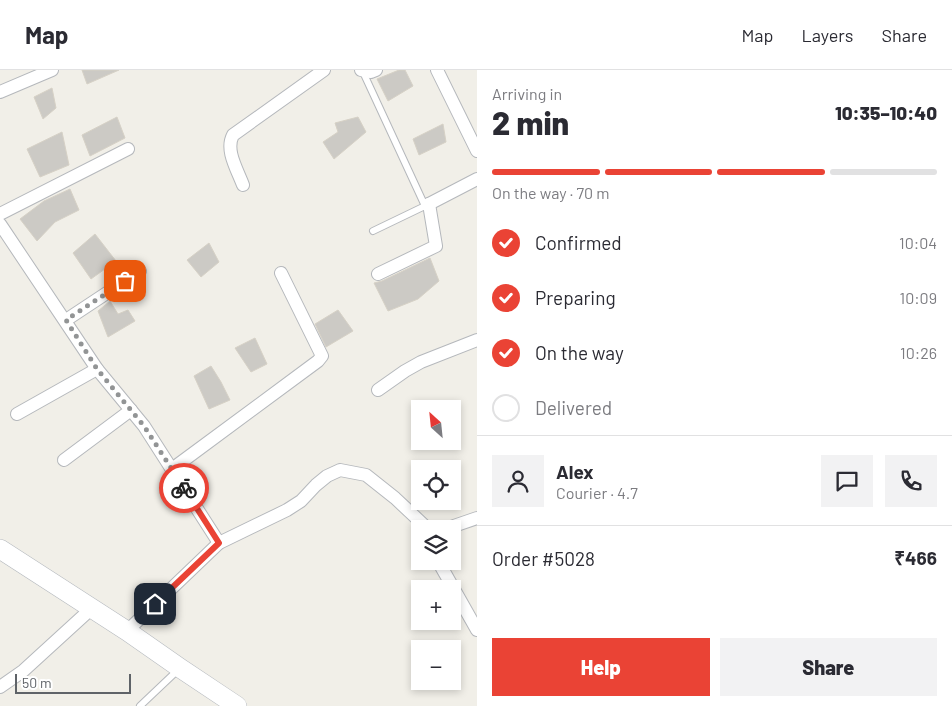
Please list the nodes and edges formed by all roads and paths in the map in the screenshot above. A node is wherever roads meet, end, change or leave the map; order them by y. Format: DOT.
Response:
graph roads {
  1 [pos="52,70"];
  2 [pos="324,70"];
  3 [pos="376,70"];
  4 [pos="437,70"];
  5 [pos="362,71"];
  6 [pos="0,92"];
  7 [pos="128,149"];
  8 [pos="477,151"];
  9 [pos="477,180"];
  10 [pos="243,185"];
  11 [pos="427,205"];
  12 [pos="0,214"];
  13 [pos="0,224"];
  14 [pos="372,231"];
  15 [pos="140,271"];
  16 [pos="281,273"];
  17 [pos="378,274"];
  18 [pos="66,320"];
  19 [pos="477,340"];
  20 [pos="97,369"];
  21 [pos="378,390"];
  22 [pos="132,410"];
  23 [pos="17,414"];
  24 [pos="64,460"];
  25 [pos="172,469"];
  26 [pos="477,518"];
  27 [pos="418,520"];
  28 [pos="461,524"];
  29 [pos="219,543"];
  30 [pos="0,549"];
  31 [pos="443,570"];
  32 [pos="92,608"];
  33 [pos="477,630"];
  34 [pos="127,631"];
  35 [pos="180,668"];
  36 [pos="0,687"];
  37 [pos="140,706"];
  38 [pos="237,706"];
  1 -- 6 [label="street"];
  2 -- 10 [label="street"];
  3 -- 5 [label="street"];
  4 -- 8 [label="street"];
  5 -- 11 [label="lane"];
  7 -- 12 [label="street"];
  9 -- 11 [label="street"];
  11 -- 14 [label="lane"];
  11 -- 17 [label="street"];
  13 -- 18 [label="street"];
  15 -- 18 [label="street"];
  16 -- 25 [label="street"];
  18 -- 20 [label="street"];
  19 -- 21 [label="street"];
  20 -- 22 [label="street"];
  20 -- 23 [label="street"];
  22 -- 24 [label="street"];
  22 -- 25 [label="street"];
  25 -- 29 [label="street"];
  26 -- 28 [label="street"];
  27 -- 29 [label="street"];
  29 -- 34 [label="street"];
  30 -- 32 [label="main road"];
  31 -- 33 [label="street"];
  32 -- 34 [label="main road"];
  32 -- 36 [label="street"];
  34 -- 35 [label="main road"];
  35 -- 37 [label="lane"];
  35 -- 38 [label="main road"];
}
